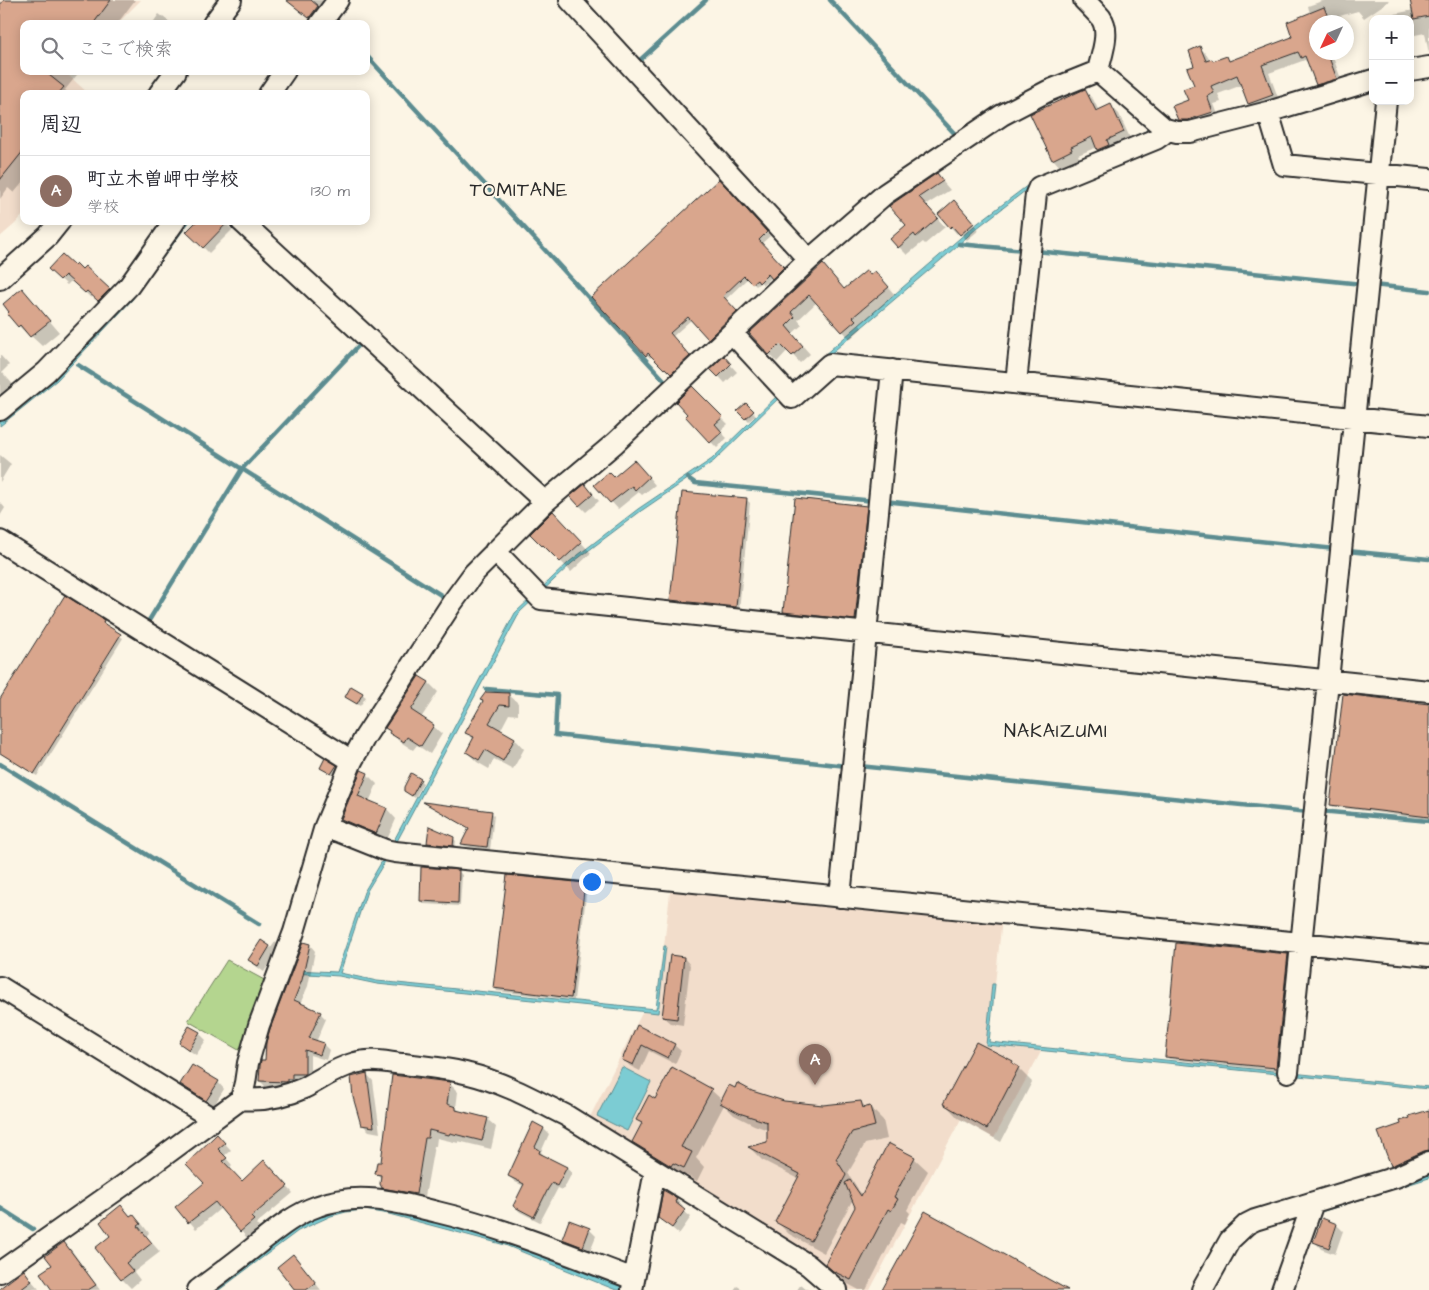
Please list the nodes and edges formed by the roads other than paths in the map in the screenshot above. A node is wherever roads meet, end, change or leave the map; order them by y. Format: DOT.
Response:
graph roads {
  1 [pos="231,0"];
  2 [pos="338,0"];
  3 [pos="570,0"];
  4 [pos="1084,0"];
  5 [pos="216,20"];
  6 [pos="323,20"];
  7 [pos="1429,67"];
  8 [pos="1414,69"];
  9 [pos="1098,70"];
  10 [pos="173,75"];
  11 [pos="282,75"];
  12 [pos="1369,81"];
  13 [pos="162,90"];
  14 [pos="272,90"];
  15 [pos="1386,105"];
  16 [pos="1269,118"];
  17 [pos="1161,134"];
  18 [pos="1379,174"];
  19 [pos="1429,179"];
  20 [pos="57,225"];
  21 [pos="172,225"];
  22 [pos="245,225"];
  23 [pos="809,260"];
  24 [pos="0,279"];
  25 [pos="732,333"];
  26 [pos="892,370"];
  27 [pos="1016,383"];
  28 [pos="0,410"];
  29 [pos="1354,419"];
  30 [pos="1429,426"];
  31 [pos="545,502"];
  32 [pos="0,541"];
  33 [pos="495,550"];
  34 [pos="866,634"];
  35 [pos="1328,682"];
  36 [pos="1429,692"];
  37 [pos="352,761"];
  38 [pos="326,826"];
  39 [pos="840,897"];
  40 [pos="1301,943"];
  41 [pos="1429,956"];
  42 [pos="0,987"];
  43 [pos="1288,1072"];
  44 [pos="241,1099"];
  45 [pos="213,1120"];
  46 [pos="1429,1162"];
  47 [pos="655,1171"];
  48 [pos="1313,1202"];
  49 [pos="0,1272"];
  50 [pos="636,1286"];
  51 [pos="198,1290"];
  52 [pos="837,1290"];
  53 [pos="1202,1290"];
  54 [pos="1283,1290"];
  1 -- 5 [label="street"];
  2 -- 6 [label="street"];
  3 -- 23 [label="street"];
  4 -- 9 [label="street"];
  7 -- 8 [label="street"];
  9 -- 17 [label="street"];
  9 -- 23 [label="street"];
  10 -- 13 [label="street"];
  11 -- 14 [label="street"];
  12 -- 16 [label="street"];
  15 -- 18 [label="street"];
  16 -- 17 [label="street"];
  16 -- 18 [label="street"];
  17 -- 27 [label="street"];
  18 -- 19 [label="street"];
  18 -- 29 [label="street"];
  20 -- 24 [label="street"];
  21 -- 28 [label="street"];
  22 -- 31 [label="street"];
  23 -- 25 [label="street"];
  25 -- 26 [label="street"];
  25 -- 31 [label="street"];
  26 -- 27 [label="street"];
  26 -- 34 [label="street"];
  27 -- 29 [label="street"];
  29 -- 30 [label="street"];
  29 -- 35 [label="street"];
  31 -- 33 [label="street"];
  32 -- 37 [label="street"];
  33 -- 34 [label="street"];
  33 -- 37 [label="street"];
  34 -- 35 [label="street"];
  34 -- 39 [label="street"];
  35 -- 36 [label="street"];
  35 -- 40 [label="street"];
  37 -- 38 [label="street"];
  38 -- 39 [label="street"];
  38 -- 44 [label="street"];
  39 -- 40 [label="street"];
  40 -- 41 [label="street"];
  40 -- 43 [label="street"];
  42 -- 45 [label="street"];
  44 -- 45 [label="street"];
  44 -- 47 [label="street"];
  45 -- 49 [label="street"];
  46 -- 48 [label="street"];
  47 -- 50 [label="street"];
  47 -- 52 [label="street"];
  48 -- 53 [label="street"];
  48 -- 54 [label="street"];
  50 -- 51 [label="street"];
}
